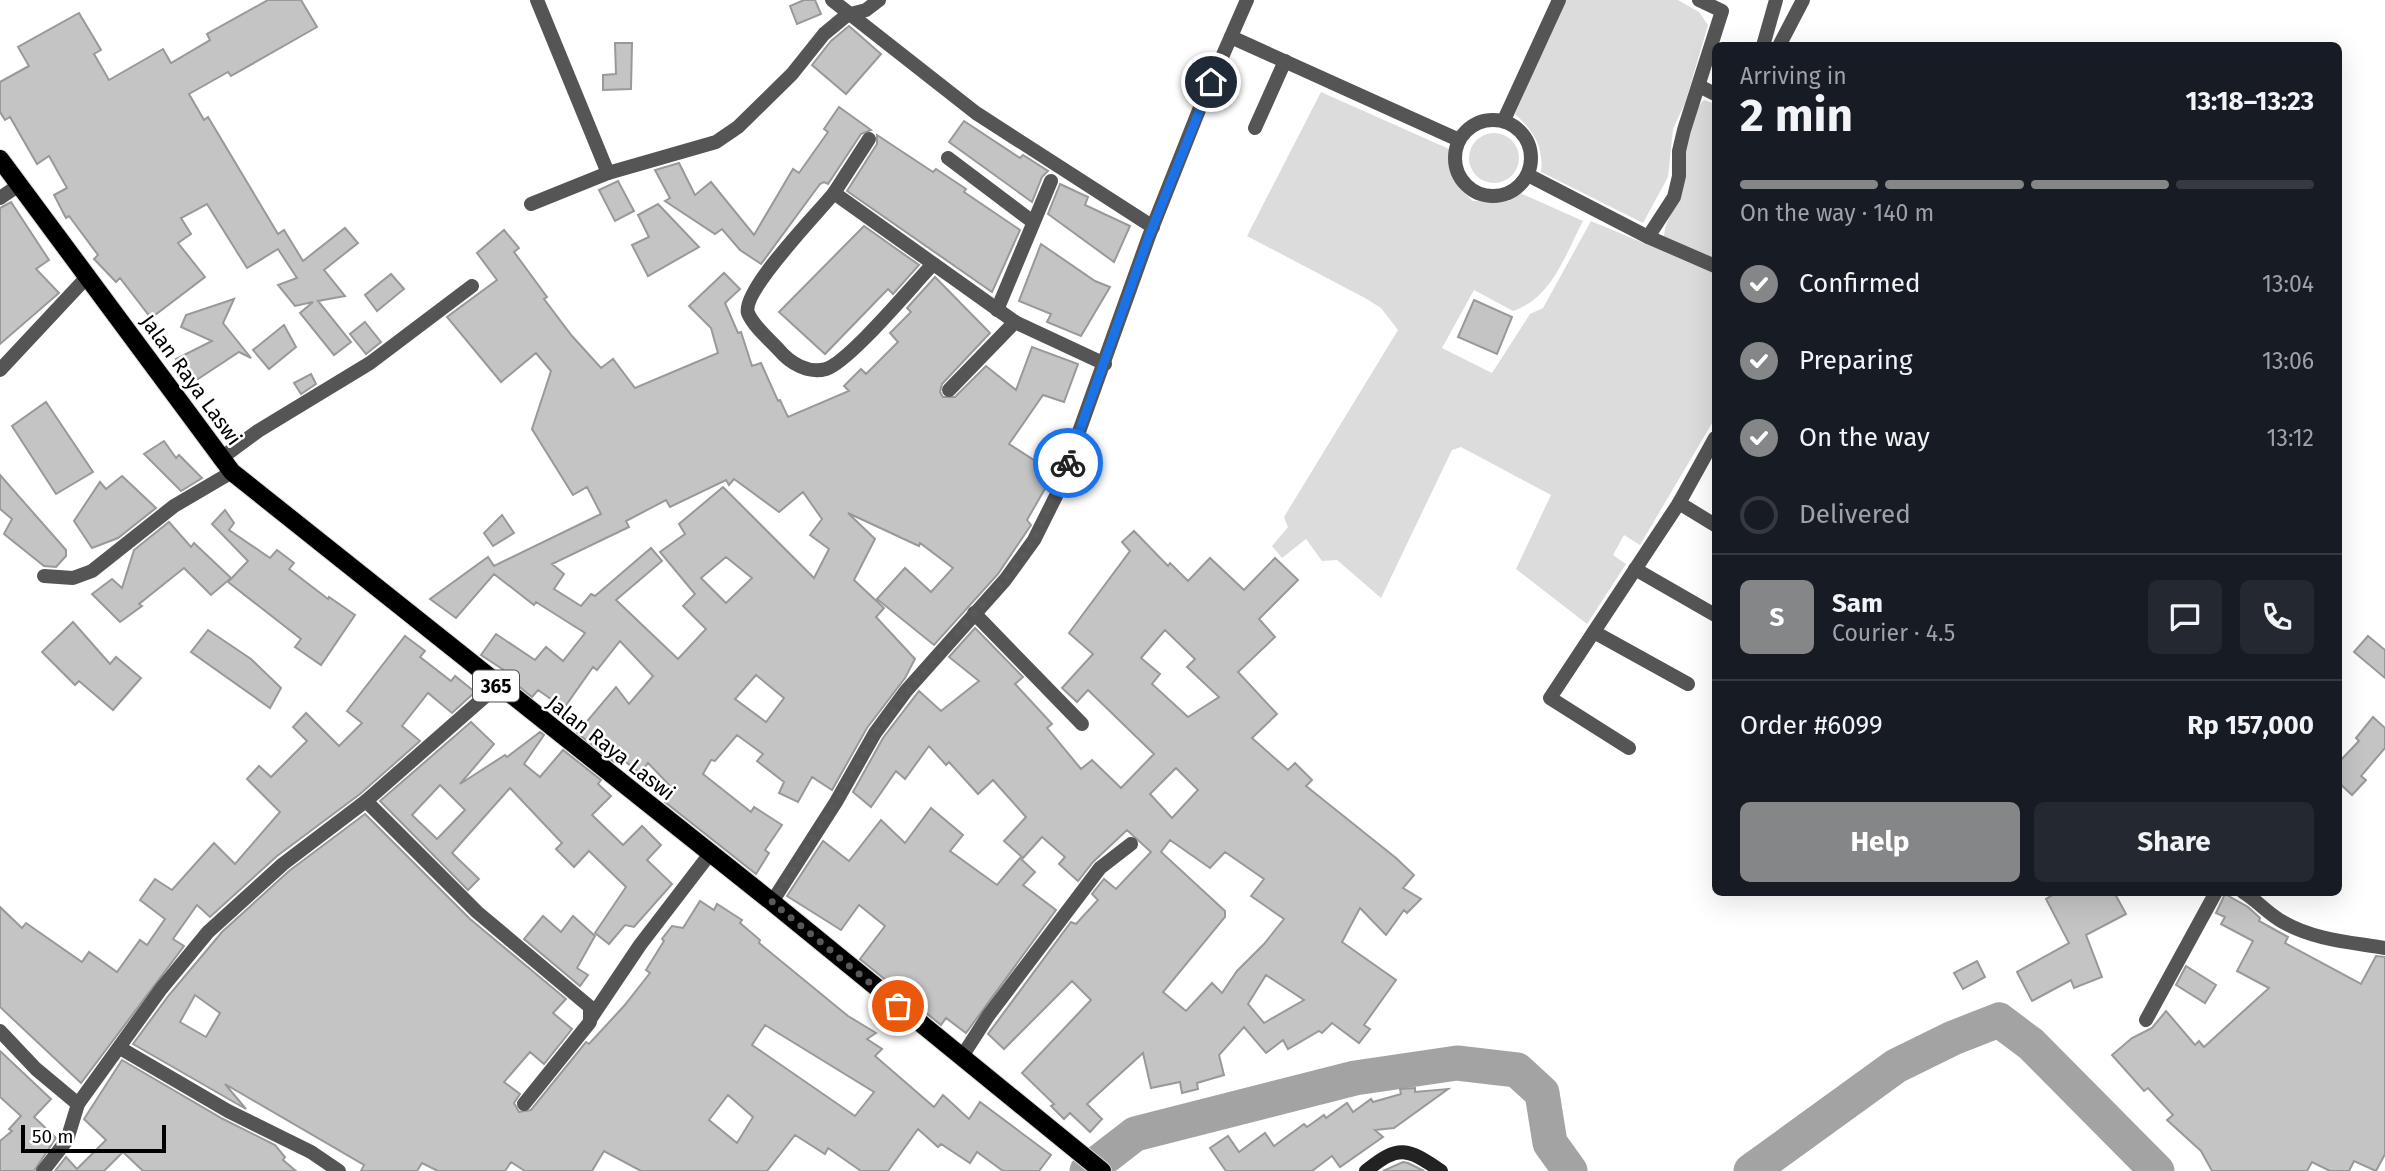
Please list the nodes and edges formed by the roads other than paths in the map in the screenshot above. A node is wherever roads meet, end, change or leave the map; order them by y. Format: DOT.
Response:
graph roads {
  1 [pos="537,0"];
  2 [pos="832,0"];
  3 [pos="879,0"];
  4 [pos="1247,0"];
  5 [pos="1559,0"];
  6 [pos="1699,0"];
  7 [pos="1776,0"];
  8 [pos="1803,0"];
  9 [pos="847,15"];
  10 [pos="1231,37"];
  11 [pos="1712,42"];
  12 [pos="1764,42"];
  13 [pos="1781,42"];
  14 [pos="1712,44"];
  15 [pos="1285,61"];
  16 [pos="1699,86"];
  17 [pos="1712,92"];
  18 [pos="1504,120"];
  19 [pos="1255,128"];
  20 [pos="869,139"];
  21 [pos="1459,140"];
  22 [pos="948,158"];
  23 [pos="0,159"];
  24 [pos="608,173"];
  25 [pos="1528,175"];
  26 [pos="1051,181"];
  27 [pos="19,185"];
  28 [pos="834,193"];
  29 [pos="0,198"];
  30 [pos="531,204"];
  31 [pos="1033,222"];
  32 [pos="1153,227"];
  33 [pos="1648,237"];
  34 [pos="933,264"];
  35 [pos="1712,265"];
  36 [pos="87,276"];
  37 [pos="472,286"];
  38 [pos="997,310"];
  39 [pos="1015,322"];
  40 [pos="1105,364"];
  41 [pos="0,370"];
  42 [pos="949,390"];
  43 [pos="1712,443"];
  44 [pos="226,465"];
  45 [pos="1679,503"];
  46 [pos="1712,523"];
  47 [pos="1635,569"];
  48 [pos="44,576"];
  49 [pos="974,613"];
  50 [pos="1712,613"];
  51 [pos="1594,632"];
  52 [pos="1688,684"];
  53 [pos="496,686"];
  54 [pos="1083,724"];
  55 [pos="1629,748"];
  56 [pos="366,801"];
  57 [pos="1131,844"];
  58 [pos="709,855"];
  59 [pos="2214,896"];
  60 [pos="2250,896"];
  61 [pos="772,902"];
  62 [pos="2385,948"];
  63 [pos="591,1018"];
  64 [pos="2146,1020"];
  65 [pos="0,1031"];
  66 [pos="120,1048"];
  67 [pos="961,1058"];
  68 [pos="78,1104"];
  69 [pos="524,1104"];
  70 [pos="43,1171"];
  71 [pos="339,1171"];
  72 [pos="1102,1171"];
  73 [pos="1366,1171"];
  74 [pos="1441,1171"];
  1 -- 24 [label="street"];
  2 -- 9 [label="street"];
  3 -- 9 [label="street"];
  4 -- 10 [label="street"];
  5 -- 18 [label="street"];
  6 -- 11 [label="street"];
  7 -- 12 [label="street"];
  8 -- 13 [label="street"];
  9 -- 24 [label="street"];
  9 -- 32 [label="street"];
  10 -- 15 [label="street"];
  10 -- 32 [label="street"];
  14 -- 16 [label="street"];
  15 -- 19 [label="street"];
  15 -- 21 [label="street"];
  16 -- 17 [label="street"];
  16 -- 33 [label="street"];
  18 -- 21 [label="street"];
  18 -- 25 [label="street"];
  20 -- 28 [label="street"];
  21 -- 25 [label="street"];
  22 -- 31 [label="street"];
  23 -- 27 [label="main road, Jalan Raya Laswi / 365"];
  24 -- 30 [label="street"];
  25 -- 33 [label="street"];
  26 -- 31 [label="street"];
  27 -- 29 [label="street"];
  27 -- 36 [label="main road, Jalan Raya Laswi / 365"];
  28 -- 34 [label="street"];
  28 -- 34 [label="street"];
  31 -- 38 [label="street"];
  32 -- 40 [label="street"];
  33 -- 35 [label="street"];
  34 -- 38 [label="street"];
  36 -- 41 [label="street"];
  36 -- 44 [label="main road, Jalan Raya Laswi / 365"];
  37 -- 44 [label="street"];
  38 -- 39 [label="street"];
  39 -- 40 [label="street"];
  39 -- 42 [label="street"];
  40 -- 49 [label="street"];
  43 -- 45 [label="street"];
  44 -- 48 [label="street"];
  44 -- 53 [label="main road, Jalan Raya Laswi / 365"];
  45 -- 46 [label="street"];
  45 -- 47 [label="street"];
  47 -- 50 [label="street"];
  47 -- 51 [label="street"];
  49 -- 54 [label="street"];
  49 -- 61 [label="street"];
  51 -- 52 [label="street"];
  51 -- 55 [label="street"];
  53 -- 56 [label="street"];
  53 -- 58 [label="main road, Jalan Raya Laswi / 365"];
  56 -- 63 [label="street"];
  56 -- 66 [label="street"];
  57 -- 67 [label="street"];
  58 -- 61 [label="main road, Jalan Raya Laswi / 365"];
  58 -- 63 [label="street"];
  59 -- 64 [label="street"];
  60 -- 62 [label="street"];
  61 -- 67 [label="main road, Jalan Raya Laswi / 365"];
  63 -- 69 [label="street"];
  65 -- 68 [label="street"];
  66 -- 68 [label="street"];
  66 -- 71 [label="street"];
  67 -- 72 [label="main road, Jalan Raya Laswi / 365"];
  68 -- 70 [label="street"];
  73 -- 74 [label="street"];
}
